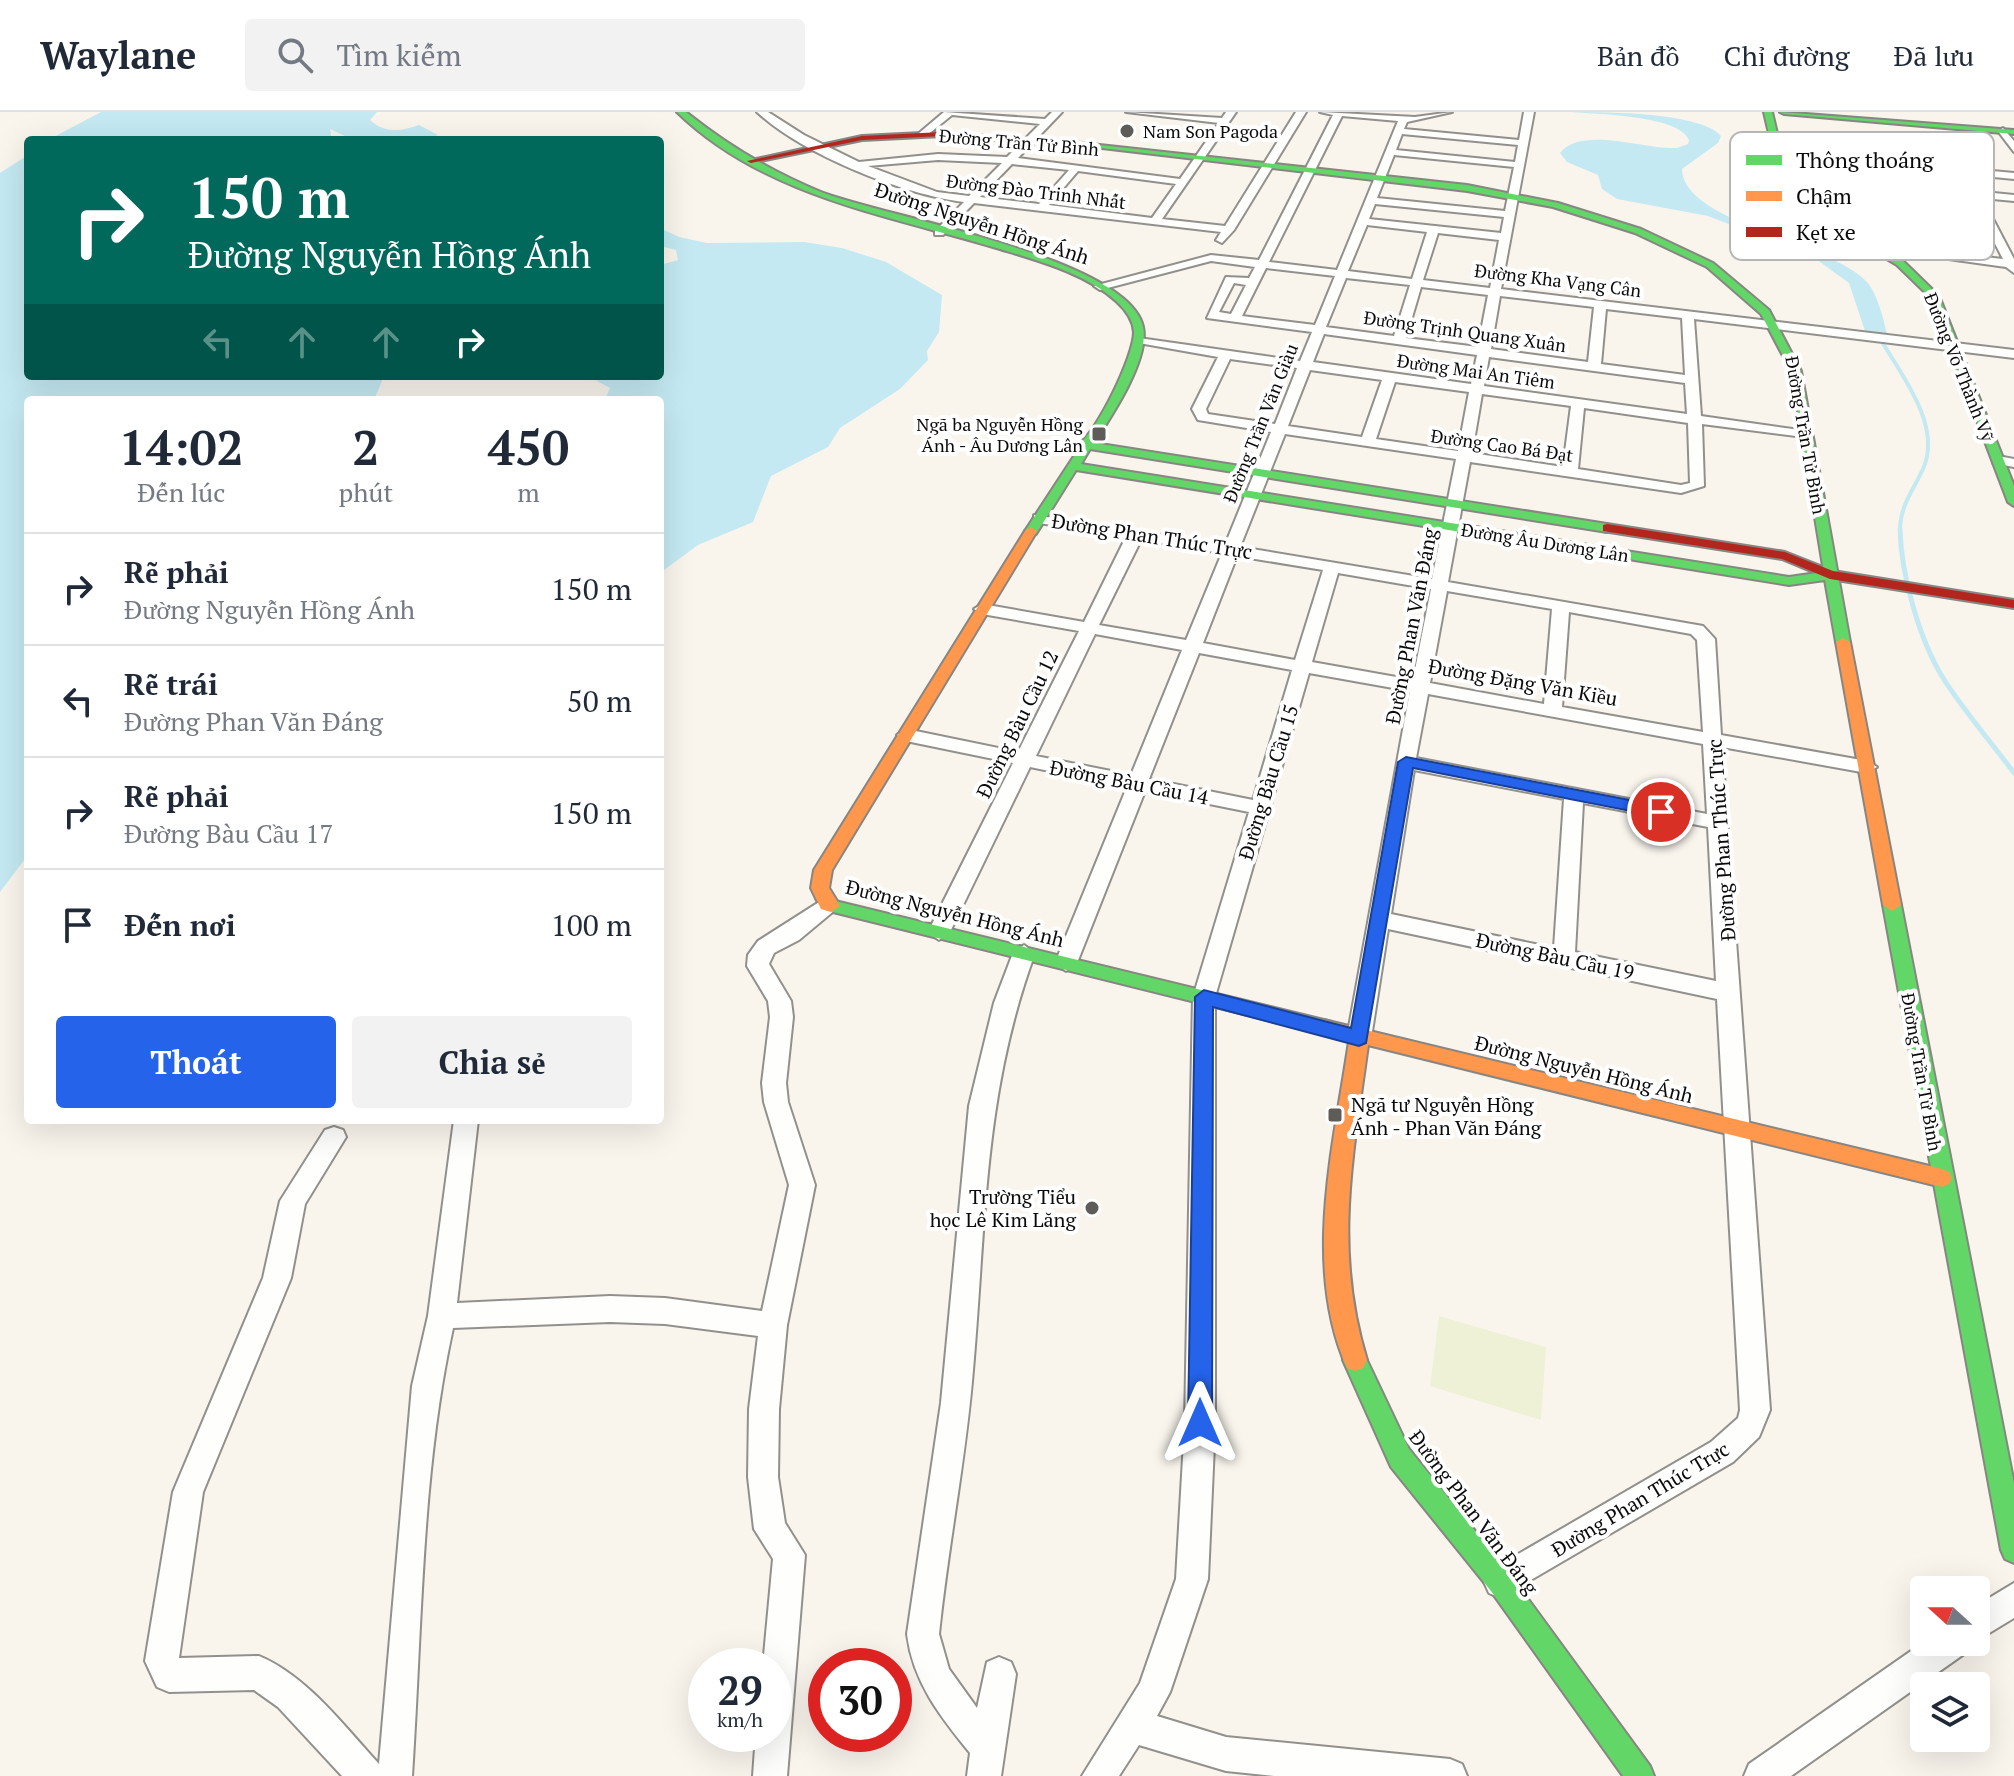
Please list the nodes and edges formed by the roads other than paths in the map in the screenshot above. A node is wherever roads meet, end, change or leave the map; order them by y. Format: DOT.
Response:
graph roads {
  1 [pos="681,112"];
  2 [pos="762,112"];
  3 [pos="950,112"];
  4 [pos="1057,112"];
  5 [pos="1131,112"];
  6 [pos="1301,112"];
  7 [pos="1323,112"];
  8 [pos="1768,112"];
  9 [pos="1784,112"];
  10 [pos="1339,113"];
  11 [pos="1438,113"];
  12 [pos="1363,114"];
  13 [pos="1525,115"];
  14 [pos="1228,117"];
  15 [pos="1048,122"];
  16 [pos="1401,125"];
  17 [pos="1773,132"];
  18 [pos="2009,132"];
  19 [pos="923,134"];
  20 [pos="1029,141"];
  21 [pos="1523,143"];
  22 [pos="818,145"];
  23 [pos="2014,149"];
  24 [pos="1390,152"];
  25 [pos="1200,158"];
  26 [pos="751,161"];
  27 [pos="1007,162"];
  28 [pos="862,164"];
  29 [pos="1269,165"];
  30 [pos="1519,165"];
  31 [pos="1310,169"];
  32 [pos="1074,170"];
  33 [pos="1994,174"];
  34 [pos="1380,176"];
  35 [pos="2014,176"];
  36 [pos="1183,182"];
  37 [pos="1514,196"];
  38 [pos="1994,196"];
  39 [pos="2014,198"];
  40 [pos="1371,200"];
  41 [pos="970,201"];
  42 [pos="1041,208"];
  43 [pos="1511,215"];
  44 [pos="1155,221"];
  45 [pos="1362,221"];
  46 [pos="1229,230"];
  47 [pos="1433,230"];
  48 [pos="1994,230"];
  49 [pos="939,233"];
  50 [pos="1506,237"];
  51 [pos="1211,258"];
  52 [pos="1896,260"];
  53 [pos="1967,260"];
  54 [pos="1263,264"];
  55 [pos="2013,266"];
  56 [pos="1342,273"];
  57 [pos="1417,281"];
  58 [pos="1253,282"];
  59 [pos="1100,286"];
  60 [pos="1496,290"];
  61 [pos="1600,303"];
  62 [pos="1688,314"];
  63 [pos="1235,318"];
  64 [pos="1778,325"];
  65 [pos="1319,330"];
  66 [pos="1399,340"];
  67 [pos="1139,342"];
  68 [pos="1954,347"];
  69 [pos="1485,352"];
  70 [pos="1226,354"];
  71 [pos="2014,354"];
  72 [pos="1305,365"];
  73 [pos="1594,367"];
  74 [pos="1390,377"];
  75 [pos="1690,380"];
  76 [pos="1478,389"];
  77 [pos="1578,403"];
  78 [pos="1692,419"];
  79 [pos="1279,430"];
  80 [pos="1807,435"];
  81 [pos="1367,443"];
  82 [pos="1084,445"];
  83 [pos="1465,458"];
  84 [pos="2006,462"];
  85 [pos="1071,466"];
  86 [pos="1262,473"];
  87 [pos="1570,473"];
  88 [pos="1253,495"];
  89 [pos="2014,502"];
  90 [pos="1457,504"];
  91 [pos="1039,518"];
  92 [pos="1452,527"];
  93 [pos="1135,535"];
  94 [pos="1231,549"];
  95 [pos="1332,566"];
  96 [pos="1830,575"];
  97 [pos="1440,585"];
  98 [pos="2014,604"];
  99 [pos="1561,605"];
  100 [pos="982,609"];
  101 [pos="1089,628"];
  102 [pos="1191,646"];
  103 [pos="1305,666"];
  104 [pos="1421,686"];
  105 [pos="1553,710"];
  106 [pos="906,735"];
  107 [pos="1714,739"];
  108 [pos="1024,761"];
  109 [pos="1406,762"];
  110 [pos="1867,767"];
  111 [pos="1138,784"];
  112 [pos="1574,794"];
  113 [pos="1259,808"];
  114 [pos="1720,823"];
  115 [pos="827,905"];
  116 [pos="1379,919"];
  117 [pos="939,932"];
  118 [pos="1024,953"];
  119 [pos="1564,958"];
  120 [pos="1066,963"];
  121 [pos="1731,993"];
  122 [pos="1204,997"];
  123 [pos="1359,1038"];
  124 [pos="466,1124"];
  125 [pos="1739,1129"];
  126 [pos="334,1137"];
  127 [pos="1942,1178"];
  128 [pos="442,1316"];
  129 [pos="773,1325"];
  130 [pos="2014,1550"];
  131 [pos="1500,1582"];
  132 [pos="2014,1599"];
  133 [pos="1990,1615"];
  134 [pos="1932,1656"];
  135 [pos="999,1674"];
  136 [pos="1130,1725"];
  137 [pos="985,1761"];
  138 [pos="366,1776"];
  139 [pos="395,1776"];
  140 [pos="770,1776"];
  141 [pos="1099,1776"];
  142 [pos="1450,1776"];
  143 [pos="1640,1776"];
  144 [pos="1761,1776"];
  1 -- 26 [label="street, Đường Nguyễn Hồng Ánh"];
  2 -- 22 [label="street, Đường Đào Trinh Nhất"];
  3 -- 15 [label="street"];
  3 -- 19 [label="street"];
  4 -- 15 [label="street"];
  5 -- 14 [label="street"];
  6 -- 29 [label="street"];
  7 -- 10 [label="street"];
  8 -- 17 [label="street, Đường Võ Thành Vỹ"];
  9 -- 18 [label="street"];
  10 -- 12 [label="street"];
  10 -- 31 [label="street"];
  11 -- 16 [label="street"];
  12 -- 16 [label="street"];
  13 -- 21 [label="street, Đường Phan Văn Đáng"];
  14 -- 25 [label="street"];
  15 -- 20 [label="street"];
  16 -- 21 [label="street"];
  16 -- 24 [label="street, Đường Trần Văn Giàu"];
  18 -- 23 [label="street"];
  19 -- 20 [label="street, Đường Trần Tử Bình"];
  19 -- 22 [label="street, Đường Trần Tử Bình"];
  20 -- 25 [label="street, Đường Trần Tử Bình"];
  20 -- 27 [label="street"];
  21 -- 30 [label="street, Đường Phan Văn Đáng"];
  22 -- 26 [label="street, Đường Trần Tử Bình"];
  22 -- 28 [label="street, Đường Đào Trinh Nhất"];
  24 -- 30 [label="street"];
  24 -- 34 [label="street, Đường Trần Văn Giàu"];
  25 -- 29 [label="street, Đường Trần Tử Bình"];
  25 -- 36 [label="street"];
  26 -- 49 [label="street, Đường Nguyễn Hồng Ánh"];
  27 -- 28 [label="street"];
  27 -- 32 [label="street"];
  27 -- 41 [label="street"];
  28 -- 41 [label="street, Đường Đào Trinh Nhất"];
  29 -- 31 [label="street, Đường Trần Tử Bình"];
  29 -- 46 [label="street"];
  30 -- 37 [label="street, Đường Phan Văn Đáng"];
  31 -- 34 [label="street, Đường Trần Tử Bình"];
  31 -- 54 [label="street"];
  32 -- 36 [label="street"];
  32 -- 42 [label="street"];
  33 -- 35 [label="street"];
  34 -- 37 [label="street, Đường Trần Tử Bình"];
  34 -- 40 [label="street, Đường Trần Văn Giàu"];
  36 -- 44 [label="street"];
  37 -- 43 [label="street, Đường Phan Văn Đáng"];
  37 -- 64 [label="street, Đường Trần Tử Bình"];
  38 -- 39 [label="street"];
  40 -- 43 [label="street"];
  40 -- 45 [label="street, Đường Trần Văn Giàu"];
  41 -- 42 [label="street, Đường Đào Trinh Nhất"];
  41 -- 49 [label="street"];
  42 -- 44 [label="street, Đường Đào Trinh Nhất"];
  43 -- 50 [label="street, Đường Phan Văn Đáng"];
  44 -- 46 [label="street, Đường Đào Trinh Nhất"];
  45 -- 47 [label="street"];
  45 -- 56 [label="street, Đường Trần Văn Giàu"];
  46 -- 51 [label="street"];
  47 -- 50 [label="street"];
  47 -- 57 [label="street"];
  48 -- 55 [label="street"];
  49 -- 59 [label="street, Đường Nguyễn Hồng Ánh"];
  50 -- 60 [label="street, Đường Phan Văn Đáng"];
  51 -- 54 [label="street, Đường Kha Vạng Cân"];
  51 -- 59 [label="street, Đường Kha Vạng Cân"];
  52 -- 68 [label="street, Đường Võ Thành Vỹ"];
  53 -- 55 [label="street"];
  54 -- 56 [label="street, Đường Kha Vạng Cân"];
  54 -- 58 [label="street"];
  56 -- 57 [label="street, Đường Kha Vạng Cân"];
  56 -- 65 [label="street, Đường Trần Văn Giàu"];
  57 -- 60 [label="street, Đường Kha Vạng Cân"];
  57 -- 66 [label="street"];
  58 -- 63 [label="street"];
  58 -- 63 [label="street"];
  59 -- 67 [label="street, Đường Nguyễn Hồng Ánh"];
  60 -- 61 [label="street, Đường Kha Vạng Cân"];
  60 -- 69 [label="street, Đường Phan Văn Đáng"];
  61 -- 62 [label="street, Đường Kha Vạng Cân"];
  61 -- 73 [label="street"];
  62 -- 64 [label="street, Đường Kha Vạng Cân"];
  62 -- 75 [label="street, Đường Cao Bá Đạt"];
  63 -- 65 [label="street, Đường Trịnh Quang Xuân"];
  64 -- 68 [label="street, Đường Kha Vạng Cân"];
  64 -- 80 [label="street, Đường Trần Tử Bình"];
  65 -- 66 [label="street, Đường Trịnh Quang Xuân"];
  65 -- 72 [label="street, Đường Trần Văn Giàu"];
  66 -- 69 [label="street, Đường Trịnh Quang Xuân"];
  67 -- 70 [label="street, Đường Mai An Tiêm"];
  67 -- 82 [label="street, Đường Nguyễn Hồng Ánh"];
  68 -- 71 [label="street, Đường Kha Vạng Cân"];
  68 -- 84 [label="street, Đường Võ Thành Vỹ"];
  69 -- 73 [label="street, Đường Trịnh Quang Xuân"];
  69 -- 76 [label="street, Đường Phan Văn Đáng"];
  70 -- 72 [label="street, Đường Mai An Tiêm"];
  70 -- 79 [label="street, Đường Cao Bá Đạt"];
  72 -- 74 [label="street, Đường Mai An Tiêm"];
  72 -- 79 [label="street, Đường Trần Văn Giàu"];
  73 -- 75 [label="street, Đường Trịnh Quang Xuân"];
  74 -- 76 [label="street, Đường Mai An Tiêm"];
  74 -- 81 [label="street"];
  75 -- 78 [label="street, Đường Cao Bá Đạt"];
  76 -- 77 [label="street, Đường Mai An Tiêm"];
  76 -- 83 [label="street, Đường Phan Văn Đáng"];
  77 -- 78 [label="street, Đường Mai An Tiêm"];
  77 -- 87 [label="street"];
  78 -- 80 [label="street, Đường Mai An Tiêm"];
  78 -- 87 [label="street, Đường Cao Bá Đạt"];
  79 -- 81 [label="street, Đường Cao Bá Đạt"];
  79 -- 86 [label="street, Đường Trần Văn Giàu"];
  80 -- 96 [label="street, Đường Trần Tử Bình"];
  81 -- 83 [label="street, Đường Cao Bá Đạt"];
  82 -- 85 [label="street, Đường Nguyễn Hồng Ánh"];
  82 -- 86 [label="street, Đường Âu Dương Lân"];
  83 -- 87 [label="street, Đường Cao Bá Đạt"];
  83 -- 90 [label="street, Đường Phan Văn Đáng"];
  84 -- 89 [label="street, Đường Võ Thành Vỹ"];
  85 -- 88 [label="street, Đường Âu Dương Lân"];
  85 -- 91 [label="street, Đường Nguyễn Hồng Ánh"];
  86 -- 88 [label="street, Đường Trần Văn Giàu"];
  86 -- 90 [label="street, Đường Âu Dương Lân"];
  88 -- 92 [label="street, Đường Âu Dương Lân"];
  88 -- 94 [label="street, Đường Trần Văn Giàu"];
  90 -- 92 [label="street, Đường Phan Văn Đáng"];
  90 -- 96 [label="street, Đường Âu Dương Lân"];
  91 -- 93 [label="street, Đường Phan Thúc Trực"];
  91 -- 100 [label="street, Đường Nguyễn Hồng Ánh"];
  92 -- 96 [label="street, Đường Âu Dương Lân"];
  92 -- 97 [label="street, Đường Phan Văn Đáng"];
  93 -- 94 [label="street, Đường Phan Thúc Trực"];
  93 -- 101 [label="street, Đường Bàu Cầu 12"];
  94 -- 95 [label="street, Đường Phan Thúc Trực"];
  94 -- 102 [label="street, Đường Trần Văn Giàu"];
  95 -- 97 [label="street, Đường Phan Thúc Trực"];
  95 -- 103 [label="street, Đường Bàu Cầu 15"];
  96 -- 98 [label="street, Đường Âu Dương Lân"];
  96 -- 110 [label="street, Đường Trần Tử Bình"];
  97 -- 99 [label="street, Đường Phan Thúc Trực"];
  97 -- 104 [label="street, Đường Phan Văn Đáng"];
  99 -- 105 [label="street"];
  99 -- 107 [label="street, Đường Phan Thúc Trực"];
  100 -- 101 [label="street, Đường Đặng Văn Kiều"];
  100 -- 106 [label="street, Đường Nguyễn Hồng Ánh"];
  101 -- 102 [label="street, Đường Đặng Văn Kiều"];
  101 -- 108 [label="street, Đường Bàu Cầu 12"];
  102 -- 103 [label="street, Đường Đặng Văn Kiều"];
  102 -- 111 [label="street, Đường Trần Văn Giàu"];
  103 -- 104 [label="street, Đường Đặng Văn Kiều"];
  103 -- 113 [label="street, Đường Bàu Cầu 15"];
  104 -- 105 [label="street, Đường Đặng Văn Kiều"];
  104 -- 109 [label="street, Đường Phan Văn Đáng"];
  105 -- 107 [label="street, Đường Đặng Văn Kiều"];
  106 -- 108 [label="street, Đường Bàu Cầu 14"];
  106 -- 115 [label="street, Đường Nguyễn Hồng Ánh"];
  107 -- 110 [label="street, Đường Đặng Văn Kiều"];
  107 -- 114 [label="street, Đường Phan Thúc Trực"];
  108 -- 111 [label="street, Đường Bàu Cầu 14"];
  108 -- 117 [label="street, Đường Bàu Cầu 12"];
  109 -- 112 [label="street"];
  109 -- 116 [label="street, Đường Phan Văn Đáng"];
  110 -- 127 [label="street, Đường Trần Tử Bình"];
  111 -- 113 [label="street, Đường Bàu Cầu 14"];
  111 -- 120 [label="street, Đường Trần Văn Giàu"];
  112 -- 114 [label="street"];
  112 -- 119 [label="street"];
  113 -- 122 [label="street, Đường Bàu Cầu 15"];
  114 -- 121 [label="street, Đường Phan Thúc Trực"];
  115 -- 117 [label="street, Đường Nguyễn Hồng Ánh"];
  115 -- 129 [label="street"];
  116 -- 119 [label="street, Đường Bàu Cầu 19"];
  116 -- 123 [label="street, Đường Phan Văn Đáng"];
  117 -- 118 [label="street, Đường Nguyễn Hồng Ánh"];
  118 -- 120 [label="street, Đường Nguyễn Hồng Ánh"];
  118 -- 137 [label="street"];
  119 -- 121 [label="street, Đường Bàu Cầu 19"];
  120 -- 122 [label="street, Đường Nguyễn Hồng Ánh"];
  121 -- 125 [label="street, Đường Phan Thúc Trực"];
  122 -- 123 [label="street, Đường Nguyễn Hồng Ánh"];
  122 -- 136 [label="street, Đường Bàu Cầu 15"];
  123 -- 125 [label="street, Đường Nguyễn Hồng Ánh"];
  123 -- 131 [label="street, Đường Phan Văn Đáng"];
  124 -- 128 [label="street"];
  125 -- 127 [label="street, Đường Nguyễn Hồng Ánh"];
  125 -- 131 [label="street, Đường Phan Thúc Trực"];
  126 -- 138 [label="street"];
  127 -- 130 [label="street, Đường Trần Tử Bình"];
  128 -- 129 [label="street"];
  128 -- 139 [label="street"];
  129 -- 140 [label="street"];
  131 -- 143 [label="street, Đường Phan Văn Đáng"];
  132 -- 133 [label="street"];
  134 -- 144 [label="street"];
  135 -- 137 [label="street"];
  136 -- 141 [label="street, Đường Bàu Cầu 15"];
  136 -- 142 [label="street"];
}
